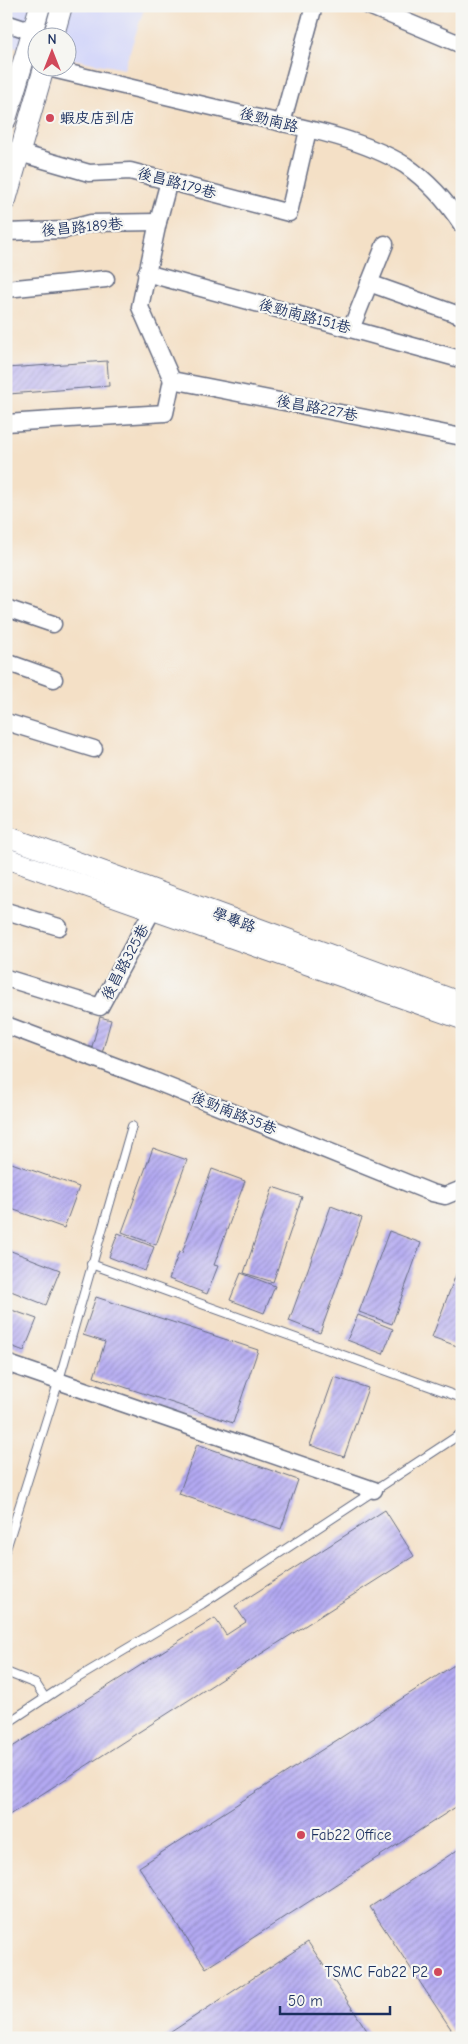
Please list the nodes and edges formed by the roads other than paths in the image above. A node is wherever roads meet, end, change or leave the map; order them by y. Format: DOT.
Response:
graph roads {
  1 [pos="40,6"];
  2 [pos="62,6"];
  3 [pos="314,6"];
  4 [pos="374,7"];
  5 [pos="6,23"];
  6 [pos="33,28"];
  7 [pos="55,28"];
  8 [pos="28,31"];
  9 [pos="462,45"];
  10 [pos="28,70"];
  11 [pos="78,75"];
  12 [pos="42,78"];
  13 [pos="6,119"];
  14 [pos="282,123"];
  15 [pos="308,130"];
  16 [pos="13,151"];
  17 [pos="169,181"];
  18 [pos="6,200"];
  19 [pos="158,222"];
  20 [pos="462,225"];
  21 [pos="6,232"];
  22 [pos="385,244"];
  23 [pos="146,272"];
  24 [pos="106,279"];
  25 [pos="369,283"];
  26 [pos="6,290"];
  27 [pos="462,316"];
  28 [pos="351,328"];
  29 [pos="462,355"];
  30 [pos="172,380"];
  31 [pos="6,423"];
  32 [pos="462,437"];
  33 [pos="6,608"];
  34 [pos="53,624"];
  35 [pos="6,662"];
  36 [pos="54,679"];
  37 [pos="6,722"];
  38 [pos="94,749"];
  39 [pos="6,836"];
  40 [pos="6,858"];
  41 [pos="153,910"];
  42 [pos="6,911"];
  43 [pos="59,927"];
  44 [pos="6,978"];
  45 [pos="462,1003"];
  46 [pos="462,1019"];
  47 [pos="6,1025"];
  48 [pos="132,1126"];
  49 [pos="462,1189"];
  50 [pos="91,1264"];
  51 [pos="6,1363"];
  52 [pos="59,1380"];
  53 [pos="462,1398"];
  54 [pos="462,1433"];
  55 [pos="374,1490"];
  56 [pos="8,1534"];
  57 [pos="6,1549"];
  58 [pos="6,1672"];
  59 [pos="45,1698"];
  60 [pos="6,1724"];
  1 -- 6 [label="street"];
  2 -- 7 [label="street"];
  3 -- 14 [label="street"];
  4 -- 9 [label="street"];
  5 -- 8 [label="street"];
  10 -- 13 [label="street"];
  11 -- 14 [label="street, 後勁南路"];
  12 -- 16 [label="street"];
  14 -- 15 [label="street, 後勁南路"];
  15 -- 17 [label="street, 後昌路179巷"];
  15 -- 20 [label="street, 後勁南路"];
  16 -- 17 [label="street, 後昌路179巷"];
  16 -- 18 [label="street"];
  17 -- 19 [label="street"];
  19 -- 21 [label="street, 後昌路189巷"];
  19 -- 23 [label="street"];
  22 -- 25 [label="street"];
  23 -- 28 [label="street, 後勁南路151巷"];
  23 -- 30 [label="street"];
  24 -- 26 [label="street"];
  25 -- 27 [label="street"];
  25 -- 28 [label="street"];
  28 -- 29 [label="street, 後勁南路151巷"];
  30 -- 31 [label="street"];
  30 -- 32 [label="street, 後昌路227巷"];
  33 -- 34 [label="street"];
  35 -- 36 [label="street"];
  37 -- 38 [label="street"];
  39 -- 45 [label="street, 學專路"];
  40 -- 41 [label="street, 學專路"];
  41 -- 44 [label="street, 後昌路325巷"];
  41 -- 46 [label="street, 學專路"];
  42 -- 43 [label="street"];
  47 -- 49 [label="street, 後勁南路35巷"];
  48 -- 50 [label="lane"];
  50 -- 52 [label="lane"];
  50 -- 53 [label="lane"];
  51 -- 52 [label="street"];
  52 -- 55 [label="street"];
  52 -- 56 [label="lane"];
  54 -- 55 [label="lane"];
  55 -- 59 [label="lane"];
  56 -- 57 [label="lane"];
  58 -- 59 [label="lane"];
  59 -- 60 [label="lane"];
}
